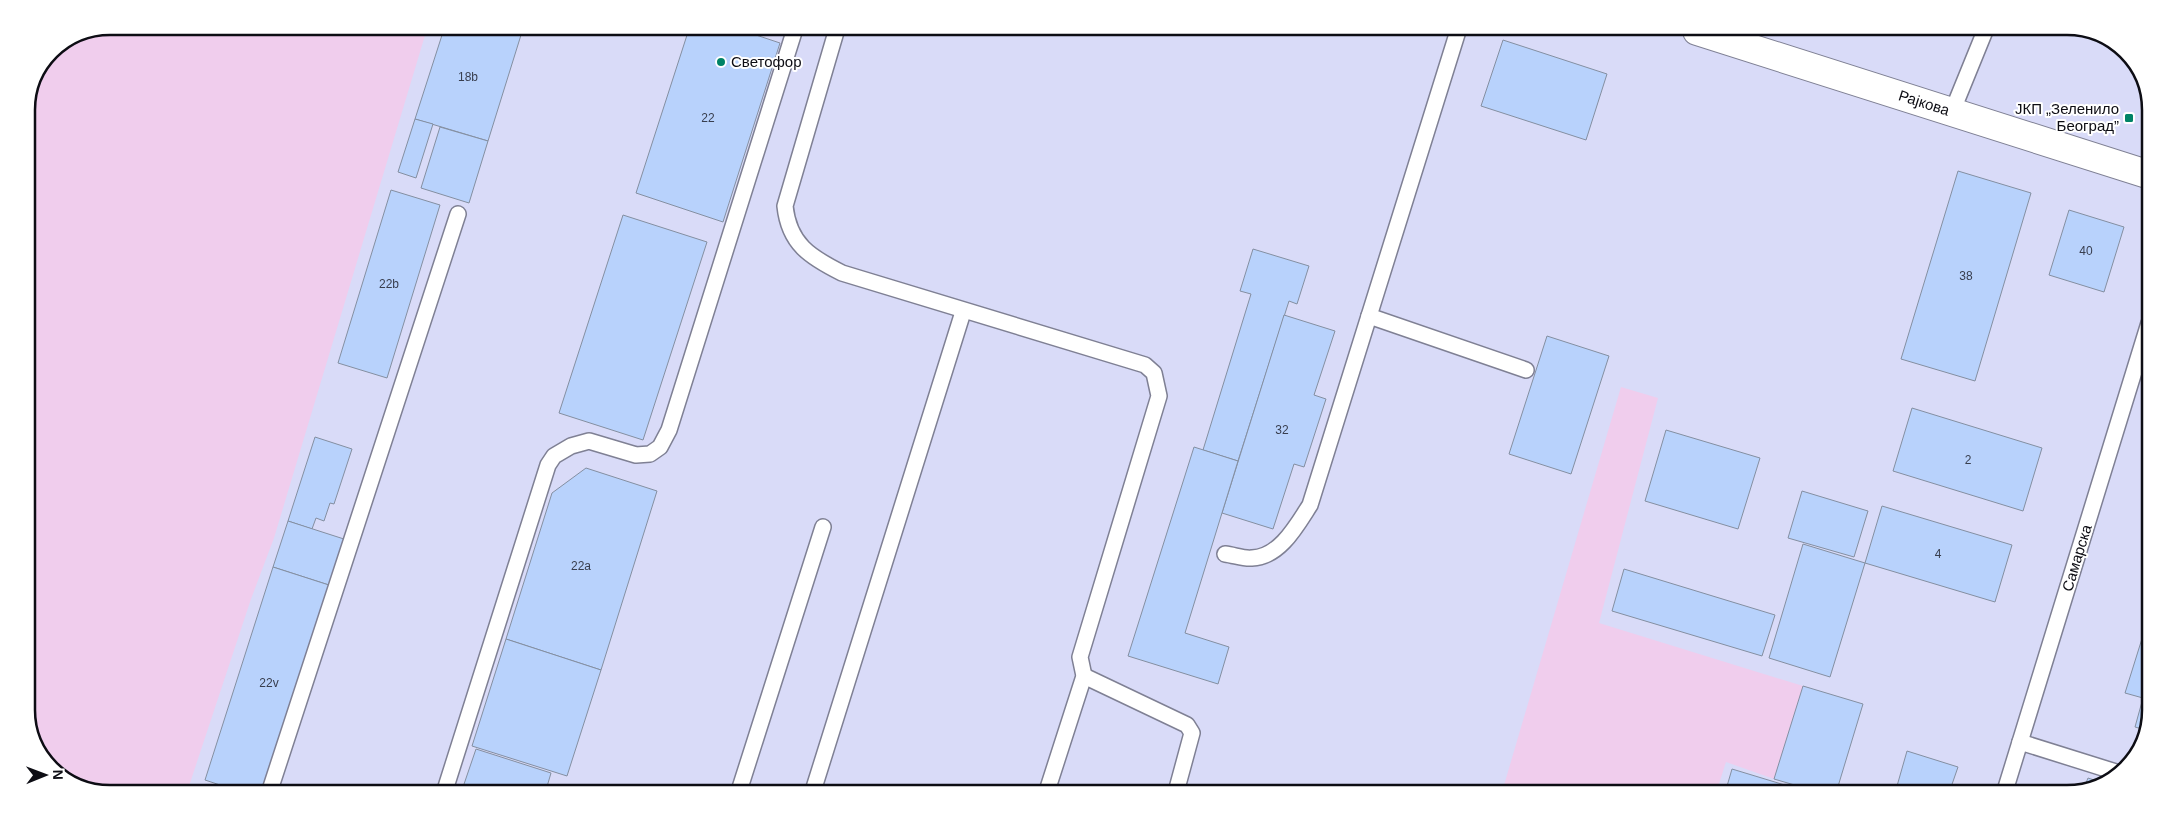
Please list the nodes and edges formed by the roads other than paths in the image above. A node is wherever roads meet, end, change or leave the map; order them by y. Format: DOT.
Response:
graph roads {
  1 [pos="793,35"];
  2 [pos="835,35"];
  3 [pos="1457,35"];
  4 [pos="1710,35"];
  5 [pos="1983,35"];
  6 [pos="1952,112"];
  7 [pos="2142,173"];
  8 [pos="458,214"];
  9 [pos="963,312"];
  10 [pos="1369,316"];
  11 [pos="2142,345"];
  12 [pos="1526,370"];
  13 [pos="823,527"];
  14 [pos="1225,554"];
  15 [pos="1084,676"];
  16 [pos="2020,742"];
  17 [pos="2111,770"];
  18 [pos="272,785"];
  19 [pos="448,785"];
  20 [pos="742,785"];
  21 [pos="815,785"];
  22 [pos="1049,785"];
  23 [pos="1178,785"];
  24 [pos="2007,785"];
  1 -- 19 [label="lane"];
  2 -- 9 [label="lane"];
  3 -- 10 [label="lane"];
  4 -- 6 [label="street, Рајкова"];
  5 -- 6 [label="lane"];
  6 -- 7 [label="street, Рајкова"];
  8 -- 18 [label="lane"];
  9 -- 15 [label="lane"];
  9 -- 21 [label="lane"];
  10 -- 12 [label="lane"];
  10 -- 14 [label="lane"];
  11 -- 16 [label="lane, Самарска"];
  13 -- 20 [label="lane"];
  15 -- 22 [label="lane"];
  15 -- 23 [label="lane"];
  16 -- 17 [label="lane"];
  16 -- 24 [label="lane, Самарска"];
}
